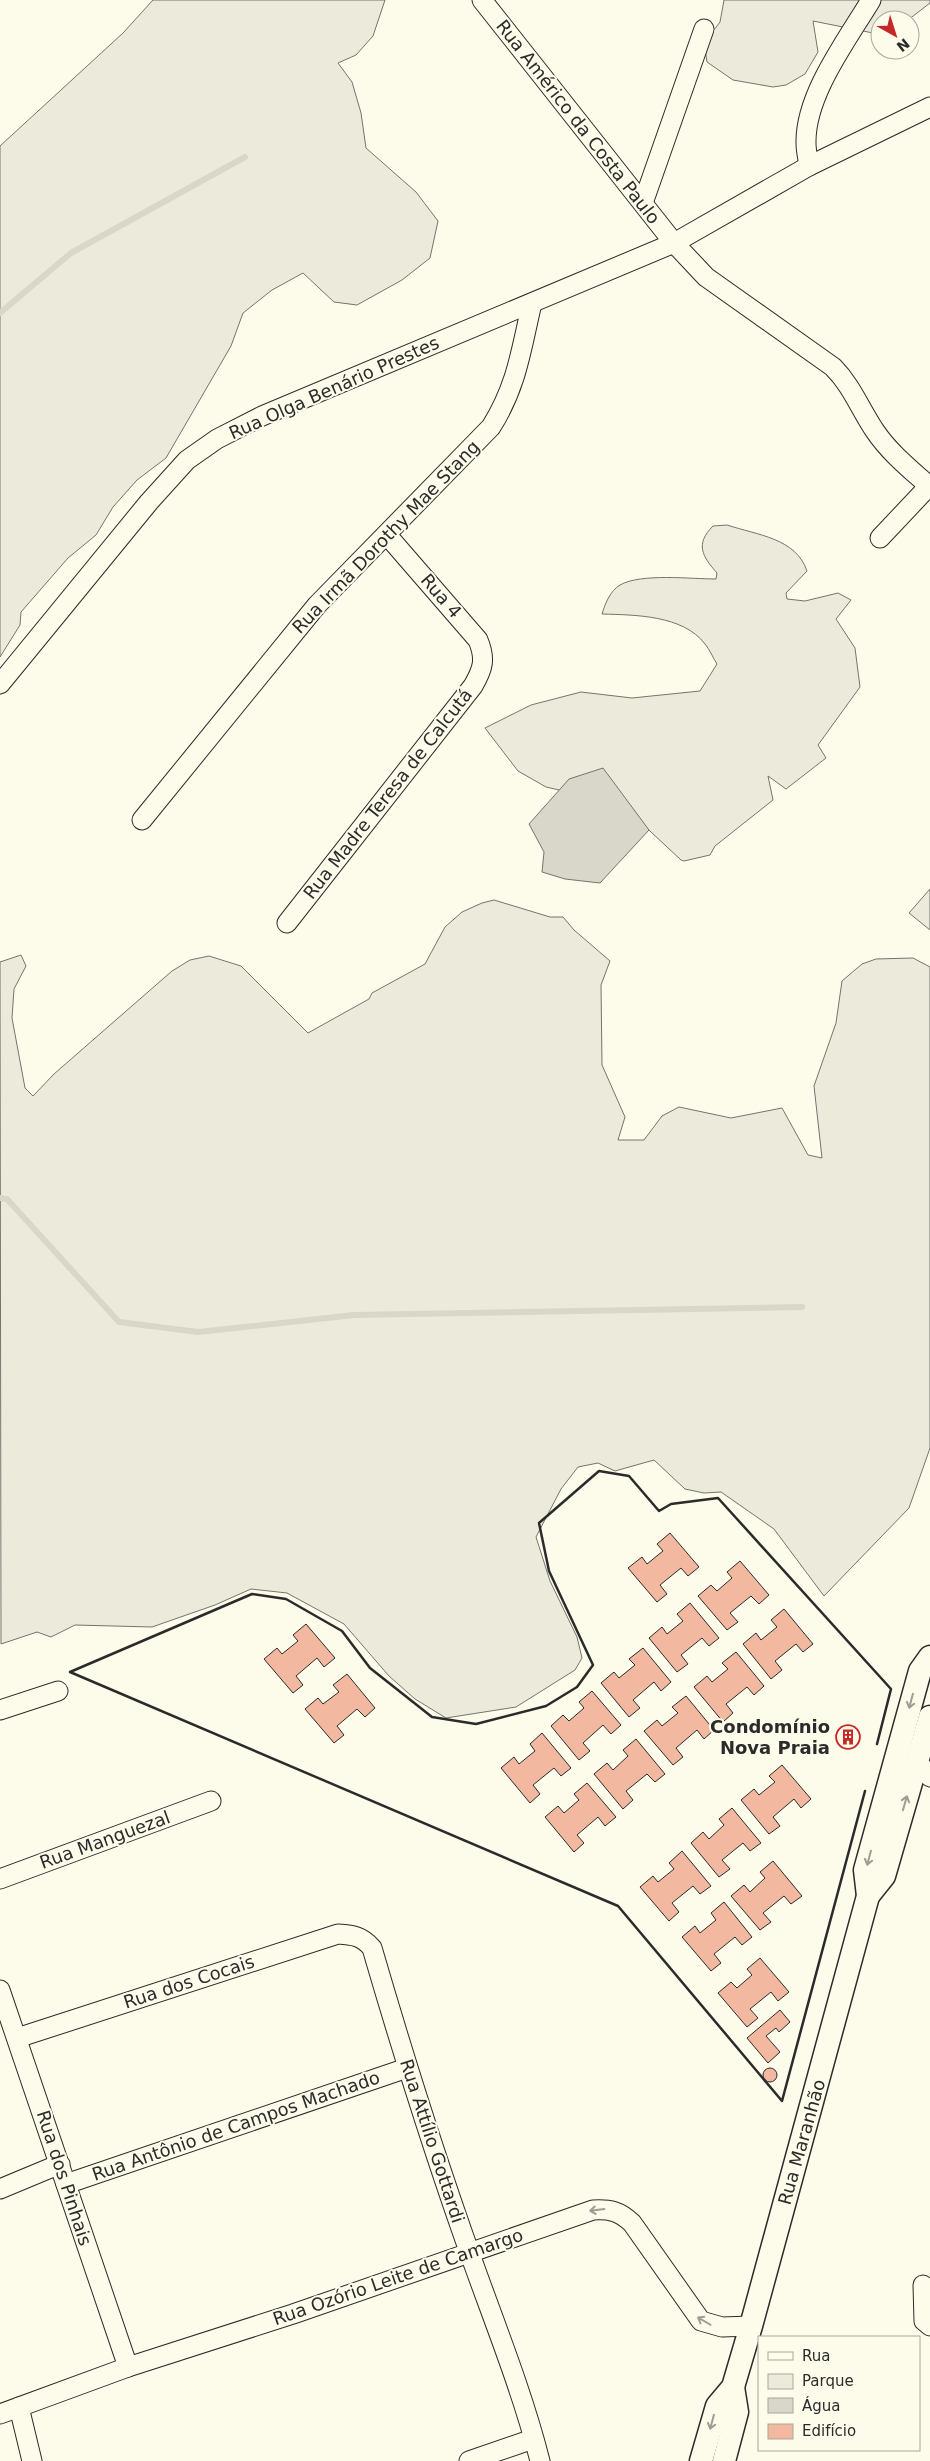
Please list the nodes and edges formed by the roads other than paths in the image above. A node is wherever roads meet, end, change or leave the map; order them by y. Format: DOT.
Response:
graph roads {
  1 [pos="482,0"];
  2 [pos="871,0"];
  3 [pos="704,29"];
  4 [pos="930,107"];
  5 [pos="808,166"];
  6 [pos="643,203"];
  7 [pos="674,243"];
  8 [pos="532,303"];
  9 [pos="929,485"];
  10 [pos="387,535"];
  11 [pos="880,538"];
  12 [pos="484,662"];
  13 [pos="0,684"];
  14 [pos="142,820"];
  15 [pos="287,923"];
  16 [pos="930,1656"];
  17 [pos="58,1691"];
  18 [pos="0,1710"];
  19 [pos="930,1717"];
  20 [pos="913,1772"];
  21 [pos="211,1801"];
  22 [pos="0,1879"];
  23 [pos="361,1937"];
  24 [pos="0,1990"];
  25 [pos="17,2038"];
  26 [pos="407,2068"];
  27 [pos="60,2164"];
  28 [pos="66,2184"];
  29 [pos="0,2189"];
  30 [pos="470,2254"];
  31 [pos="923,2285"];
  32 [pos="751,2326"];
  33 [pos="930,2326"];
  34 [pos="128,2367"];
  35 [pos="733,2387"];
  36 [pos="19,2407"];
  37 [pos="0,2414"];
  38 [pos="534,2439"];
  39 [pos="32,2461"];
  40 [pos="469,2461"];
  41 [pos="540,2461"];
  42 [pos="701,2461"];
  43 [pos="724,2461"];
  1 -- 6 [label="street, Rua Américo da Costa Paulo"];
  2 -- 5 [label="street"];
  3 -- 6 [label="street"];
  4 -- 5 [label="street, Rua Olga Benário Prestes"];
  5 -- 7 [label="street, Rua Olga Benário Prestes"];
  6 -- 7 [label="street, Rua Américo da Costa Paulo"];
  7 -- 8 [label="street, Rua Olga Benário Prestes"];
  7 -- 9 [label="street, Rua Américo da Costa Paulo"];
  8 -- 10 [label="street, Rua Irmã Dorothy Mae Stang"];
  8 -- 13 [label="street, Rua Olga Benário Prestes"];
  9 -- 11 [label="street"];
  10 -- 12 [label="street, Rua 4"];
  10 -- 14 [label="street, Rua Irmã Dorothy Mae Stang"];
  12 -- 15 [label="street, Rua Madre Teresa de Calcutá"];
  16 -- 20 [label="street, Rua Maranhão, one-way"];
  17 -- 18 [label="street"];
  19 -- 20 [label="street, Rua Maranhão"];
  20 -- 32 [label="street, Rua Maranhão"];
  21 -- 22 [label="street, Rua Manguezal"];
  23 -- 25 [label="street, Rua dos Cocais"];
  23 -- 26 [label="street, Rua Attílio Gottardi"];
  24 -- 25 [label="street, Rua dos Pinhais"];
  25 -- 27 [label="street, Rua dos Pinhais"];
  26 -- 28 [label="street, Rua Antônio de Campos Machado"];
  26 -- 30 [label="street, Rua Attílio Gottardi"];
  27 -- 28 [label="street, Rua dos Pinhais"];
  27 -- 29 [label="street"];
  28 -- 34 [label="street, Rua dos Pinhais"];
  32 -- 30 [label="street, Rua Ozório Leite de Camargo, one-way"];
  30 -- 34 [label="street, Rua Ozório Leite de Camargo"];
  30 -- 38 [label="street, Rua Attílio Gottardi"];
  31 -- 33 [label="street"];
  32 -- 35 [label="street, Rua Maranhão"];
  34 -- 36 [label="street, Rua Ozório Leite de Camargo"];
  35 -- 42 [label="street, Rua Maranhão, one-way"];
  35 -- 43 [label="street, Rua Maranhão"];
  36 -- 37 [label="street, Rua Ozório Leite de Camargo"];
  36 -- 39 [label="street"];
  38 -- 40 [label="street"];
  38 -- 41 [label="street, Rua Attílio Gottardi"];
}
